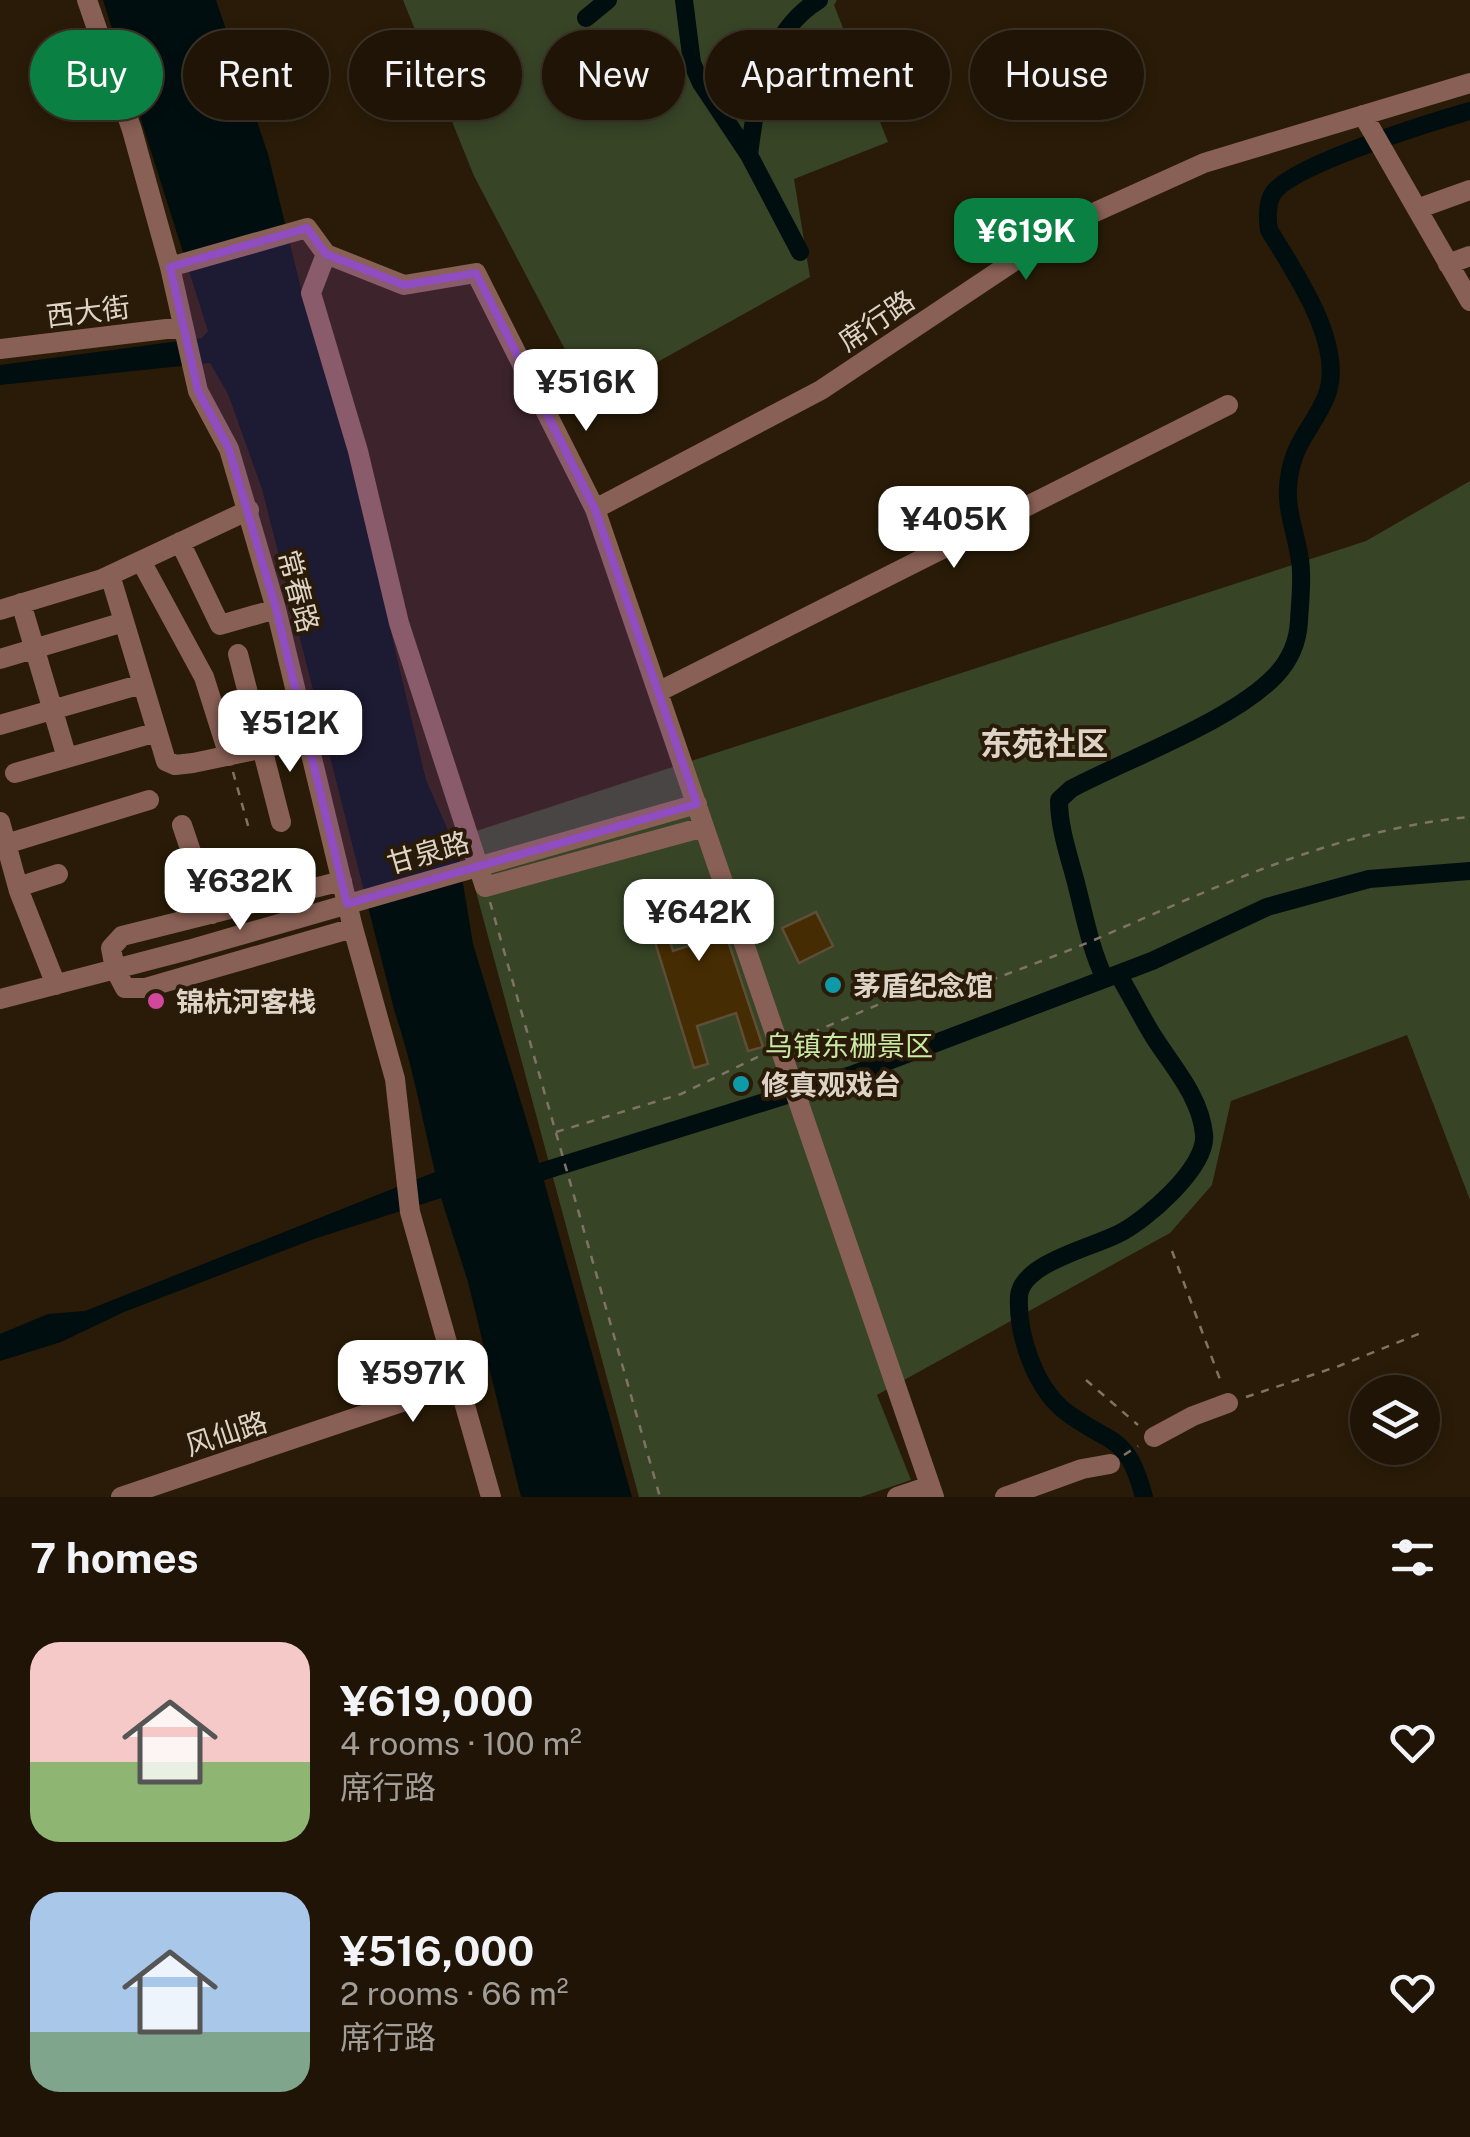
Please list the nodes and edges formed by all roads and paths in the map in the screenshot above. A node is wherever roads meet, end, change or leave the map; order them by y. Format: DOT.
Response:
graph roads {
  1 [pos="87,0"];
  2 [pos="1470,83"];
  3 [pos="1367,122"];
  4 [pos="1470,190"];
  5 [pos="1417,208"];
  6 [pos="326,254"];
  7 [pos="1470,256"];
  8 [pos="1448,264"];
  9 [pos="170,267"];
  10 [pos="1470,301"];
  11 [pos="184,331"];
  12 [pos="0,349"];
  13 [pos="1228,405"];
  14 [pos="596,508"];
  15 [pos="248,510"];
  16 [pos="180,542"];
  17 [pos="141,561"];
  18 [pos="110,575"];
  19 [pos="21,604"];
  20 [pos="0,610"];
  21 [pos="276,610"];
  22 [pos="124,622"];
  23 [pos="34,649"];
  24 [pos="238,654"];
  25 [pos="0,659"];
  26 [pos="142,684"];
  27 [pos="658,692"];
  28 [pos="53,710"];
  29 [pos="0,725"];
  30 [pos="157,732"];
  31 [pos="308,740"];
  32 [pos="262,749"];
  33 [pos="229,756"];
  34 [pos="67,758"];
  35 [pos="14,773"];
  36 [pos="150,800"];
  37 [pos="696,804"];
  38 [pos="1470,817"];
  39 [pos="0,822"];
  40 [pos="282,822"];
  41 [pos="182,826"];
  42 [pos="704,827"];
  43 [pos="249,829"];
  44 [pos="6,844"];
  45 [pos="58,874"];
  46 [pos="342,881"];
  47 [pos="486,886"];
  48 [pos="18,887"];
  49 [pos="212,914"];
  50 [pos="353,928"];
  51 [pos="115,969"];
  52 [pos="56,985"];
  53 [pos="0,1000"];
  54 [pos="779,1047"];
  55 [pos="556,1132"];
  56 [pos="1172,1251"];
  57 [pos="1420,1333"];
  58 [pos="1086,1380"];
  59 [pos="461,1382"];
  60 [pos="1228,1403"];
  61 [pos="1154,1437"];
  62 [pos="1110,1464"];
  63 [pos="932,1491"];
  64 [pos="121,1497"];
  65 [pos="491,1497"];
  66 [pos="660,1497"];
  67 [pos="897,1497"];
  68 [pos="1005,1497"];
  1 -- 9 [label="street, 常春路"];
  2 -- 3 [label="street, 席行路"];
  3 -- 5 [label="street"];
  3 -- 14 [label="street, 席行路"];
  4 -- 5 [label="street"];
  5 -- 8 [label="street"];
  6 -- 9 [label="street"];
  6 -- 14 [label="street"];
  6 -- 47 [label="street"];
  7 -- 8 [label="street"];
  8 -- 10 [label="street"];
  9 -- 11 [label="street, 常春路"];
  11 -- 12 [label="street, 西大街"];
  11 -- 15 [label="street, 常春路"];
  13 -- 27 [label="street"];
  14 -- 27 [label="street"];
  15 -- 16 [label="street"];
  15 -- 21 [label="street, 常春路"];
  16 -- 17 [label="street"];
  16 -- 21 [label="street"];
  17 -- 18 [label="street"];
  17 -- 33 [label="street"];
  18 -- 19 [label="street"];
  18 -- 22 [label="street"];
  19 -- 20 [label="street"];
  19 -- 23 [label="street"];
  21 -- 31 [label="street, 常春路"];
  22 -- 23 [label="street"];
  22 -- 26 [label="street"];
  23 -- 25 [label="street"];
  23 -- 28 [label="street"];
  24 -- 32 [label="street"];
  26 -- 28 [label="street"];
  26 -- 30 [label="street"];
  27 -- 37 [label="street"];
  28 -- 29 [label="street"];
  28 -- 34 [label="street"];
  30 -- 33 [label="street"];
  30 -- 34 [label="street"];
  31 -- 32 [label="street"];
  31 -- 46 [label="street, 常春路"];
  32 -- 33 [label="street"];
  32 -- 40 [label="street"];
  33 -- 43 [label="path"];
  34 -- 35 [label="street"];
  36 -- 44 [label="street"];
  37 -- 42 [label="street"];
  37 -- 51 [label="street, 甘泉路, bridge"];
  38 -- 54 [label="path"];
  39 -- 44 [label="street"];
  41 -- 49 [label="street"];
  42 -- 47 [label="street"];
  42 -- 54 [label="street"];
  44 -- 48 [label="street"];
  45 -- 48 [label="street"];
  46 -- 49 [label="street"];
  46 -- 50 [label="street, 常春路"];
  47 -- 55 [label="path"];
  48 -- 52 [label="street"];
  49 -- 51 [label="street"];
  50 -- 51 [label="street"];
  50 -- 59 [label="street, 常春路"];
  51 -- 52 [label="street, 甘泉路"];
  52 -- 53 [label="street, 甘泉路"];
  54 -- 55 [label="path"];
  54 -- 63 [label="street"];
  55 -- 66 [label="path"];
  56 -- 60 [label="path"];
  57 -- 60 [label="path"];
  58 -- 61 [label="path"];
  59 -- 64 [label="street, 风仙路"];
  59 -- 65 [label="street, 常春路"];
  60 -- 61 [label="street"];
  61 -- 62 [label="path"];
  62 -- 68 [label="street"];
  63 -- 67 [label="street"];
}
